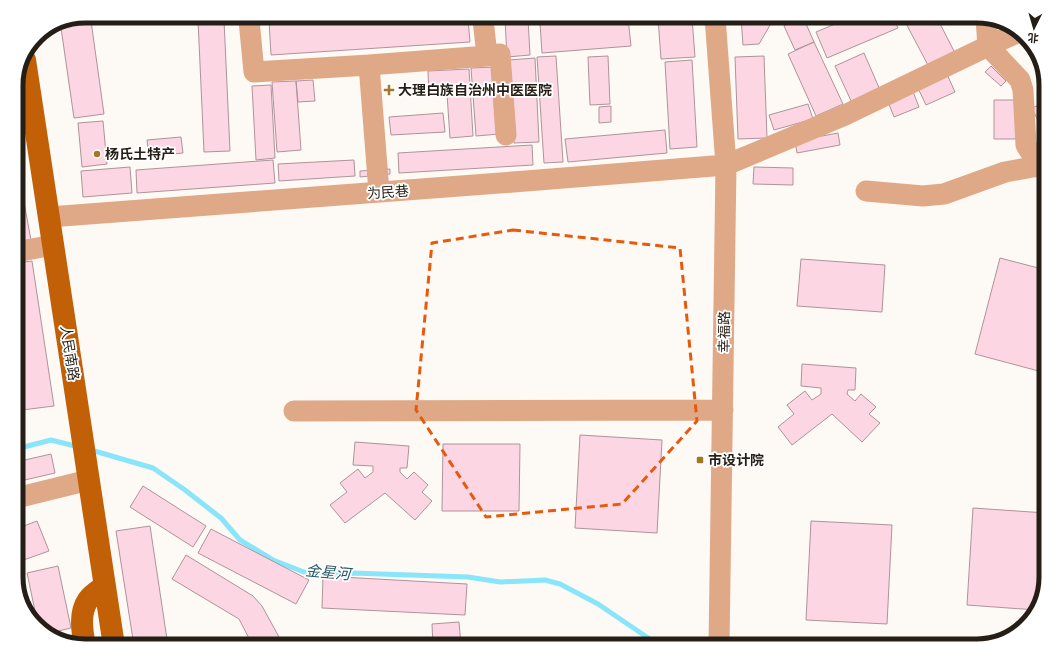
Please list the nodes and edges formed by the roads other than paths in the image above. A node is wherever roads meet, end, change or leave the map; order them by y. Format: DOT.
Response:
graph roads {
  1 [pos="249,23"];
  2 [pos="483,23"];
  3 [pos="715,23"];
  4 [pos="986,24"];
  5 [pos="1013,35"];
  6 [pos="988,46"];
  7 [pos="487,56"];
  8 [pos="369,65"];
  9 [pos="26,66"];
  10 [pos="506,135"];
  11 [pos="1039,155"];
  12 [pos="1039,161"];
  13 [pos="726,165"];
  14 [pos="866,191"];
  15 [pos="379,192"];
  16 [pos="49,217"];
  17 [pos="53,245"];
  18 [pos="23,251"];
  19 [pos="723,410"];
  20 [pos="294,411"];
  21 [pos="87,470"];
  22 [pos="23,495"];
  23 [pos="105,586"];
  24 [pos="84,639"];
  25 [pos="113,639"];
  26 [pos="719,639"];
  1 -- 8 [label="street"];
  2 -- 7 [label="street"];
  3 -- 13 [label="street, 幸福路"];
  4 -- 6 [label="street"];
  5 -- 6 [label="street, 为民巷"];
  6 -- 11 [label="street"];
  6 -- 13 [label="street, 为民巷"];
  7 -- 8 [label="street"];
  7 -- 10 [label="street"];
  8 -- 15 [label="street"];
  9 -- 16 [label="main road, 人民南路"];
  12 -- 14 [label="street"];
  13 -- 15 [label="street, 为民巷"];
  13 -- 19 [label="street, 幸福路"];
  15 -- 16 [label="street, 为民巷"];
  16 -- 17 [label="main road, 人民南路"];
  17 -- 18 [label="street"];
  17 -- 21 [label="main road, 人民南路"];
  19 -- 20 [label="street"];
  19 -- 26 [label="street, 幸福路"];
  21 -- 22 [label="street"];
  21 -- 23 [label="main road, 人民南路"];
  23 -- 24 [label="main road"];
  23 -- 25 [label="main road, 人民南路"];
}
